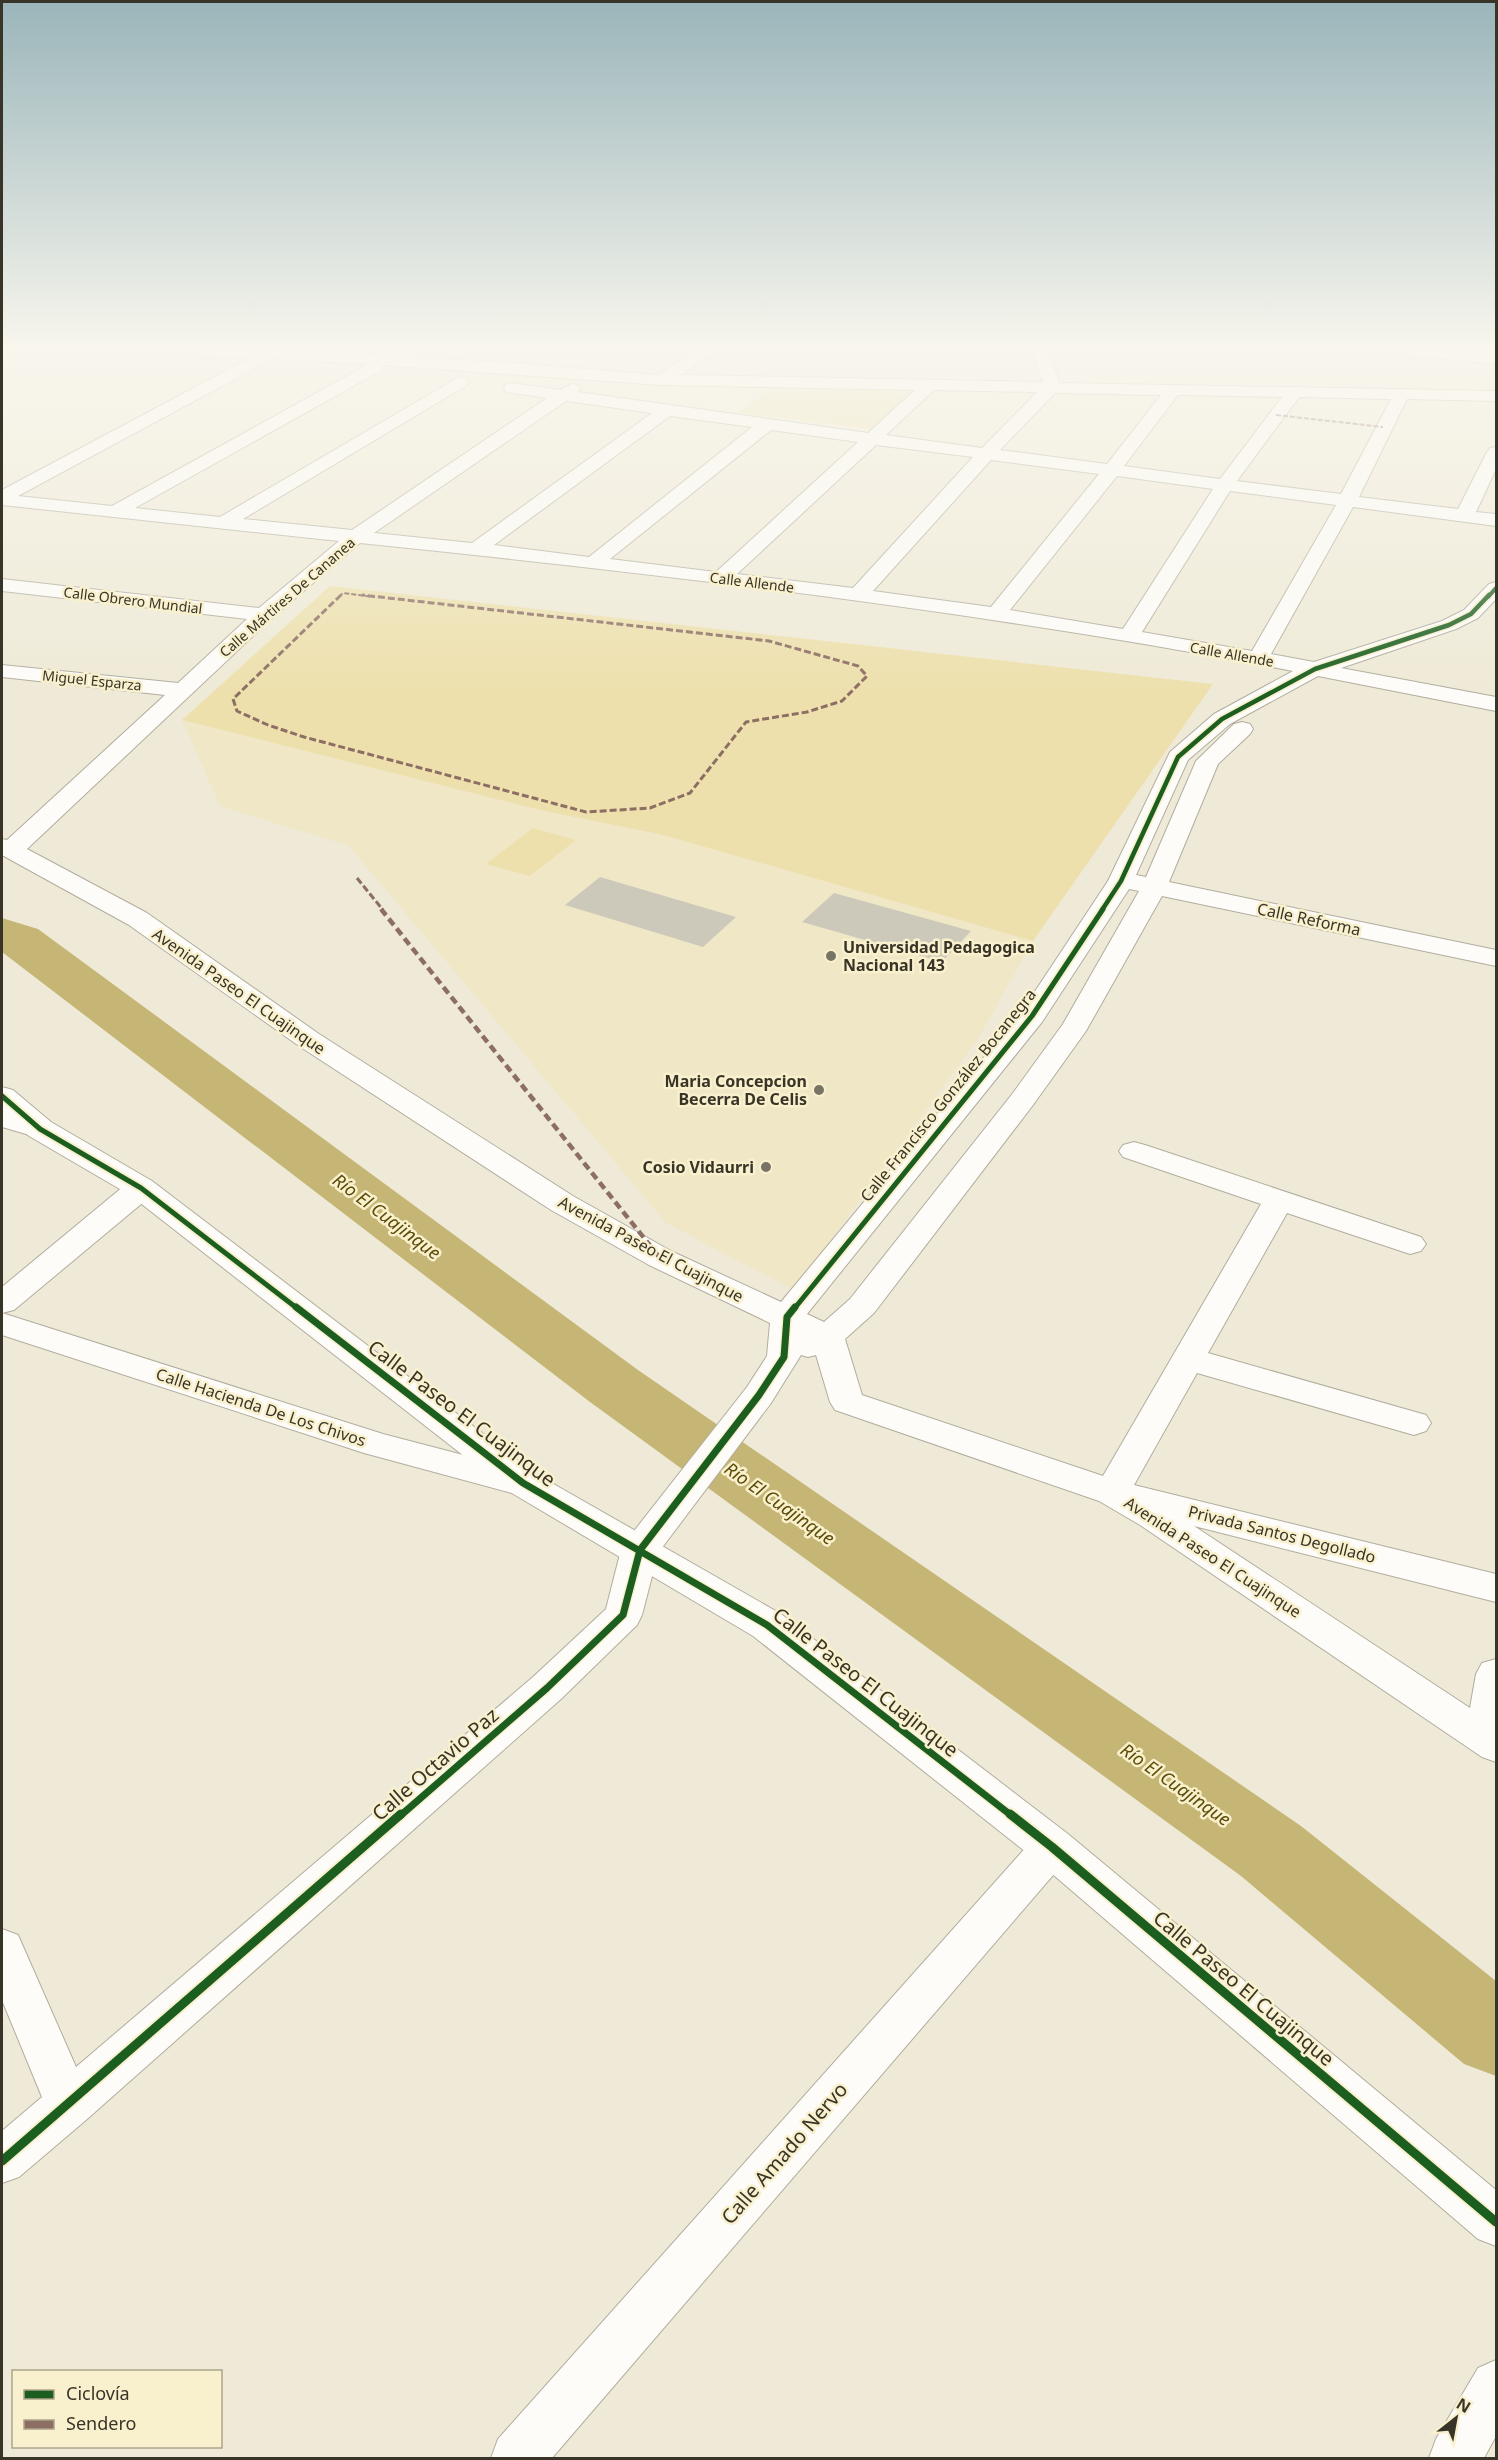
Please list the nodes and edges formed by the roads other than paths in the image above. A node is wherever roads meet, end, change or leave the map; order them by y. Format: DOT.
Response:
graph roads {
  1 [pos="66,464"];
  2 [pos="201,464"];
  3 [pos="325,464"];
  4 [pos="463,464"];
  5 [pos="593,464"];
  6 [pos="717,464"];
  7 [pos="846,464"];
  8 [pos="977,464"];
  9 [pos="1072,464"];
  10 [pos="1117,464"];
  11 [pos="1240,464"];
  12 [pos="1365,464"];
  13 [pos="1491,464"];
  14 [pos="1113,469"];
  15 [pos="1226,483"];
  16 [pos="2,499"];
  17 [pos="1348,500"];
  18 [pos="114,512"];
  19 [pos="1464,516"];
  20 [pos="1497,520"];
  21 [pos="223,523"];
  22 [pos="356,536"];
  23 [pos="476,549"];
  24 [pos="592,564"];
  25 [pos="721,579"];
  26 [pos="2,585"];
  27 [pos="1497,588"];
  28 [pos="858,595"];
  29 [pos="996,614"];
  30 [pos="264,615"];
  31 [pos="1497,620"];
  32 [pos="1128,637"];
  33 [pos="1258,658"];
  34 [pos="1315,669"];
  35 [pos="2,670"];
  36 [pos="1341,675"];
  37 [pos="182,690"];
  38 [pos="1497,704"];
  39 [pos="6,848"];
  40 [pos="1121,881"];
  41 [pos="1155,886"];
  42 [pos="1497,958"];
  43 [pos="1032,1016"];
  44 [pos="1076,1025"];
  45 [pos="2,1096"];
  46 [pos="2,1118"];
  47 [pos="40,1130"];
  48 [pos="1134,1151"];
  49 [pos="141,1188"];
  50 [pos="1279,1200"];
  51 [pos="1410,1244"];
  52 [pos="2,1303"];
  53 [pos="787,1317"];
  54 [pos="2,1324"];
  55 [pos="828,1337"];
  56 [pos="784,1357"];
  57 [pos="1189,1359"];
  58 [pos="1414,1423"];
  59 [pos="523,1484"];
  60 [pos="1113,1492"];
  61 [pos="650,1535"];
  62 [pos="1497,1588"];
  63 [pos="1497,1674"];
  64 [pos="1490,1742"];
  65 [pos="1052,1847"];
  66 [pos="2,1948"];
  67 [pos="69,2104"];
  68 [pos="2,2161"];
  69 [pos="1497,2222"];
  70 [pos="1497,2386"];
  71 [pos="517,2458"];
  72 [pos="1455,2458"];
  1 -- 16 [label="street"];
  2 -- 18 [label="street"];
  3 -- 21 [label="street"];
  4 -- 22 [label="street, Calle Mártires De Cananea"];
  5 -- 23 [label="street"];
  6 -- 24 [label="street"];
  7 -- 25 [label="street"];
  8 -- 28 [label="street"];
  9 -- 14 [label="street"];
  10 -- 14 [label="street"];
  11 -- 15 [label="street"];
  12 -- 17 [label="street"];
  13 -- 19 [label="street"];
  14 -- 15 [label="street"];
  14 -- 29 [label="street"];
  15 -- 17 [label="street"];
  15 -- 32 [label="street"];
  16 -- 18 [label="street, Calle Allende"];
  17 -- 19 [label="street"];
  17 -- 33 [label="street"];
  18 -- 21 [label="street, Calle Allende"];
  19 -- 20 [label="street"];
  21 -- 22 [label="street, Calle Allende"];
  22 -- 23 [label="street, Calle Allende"];
  22 -- 30 [label="street, Calle Mártires De Cananea"];
  23 -- 24 [label="street, Calle Allende"];
  24 -- 25 [label="street, Calle Allende"];
  25 -- 28 [label="street, Calle Allende"];
  26 -- 30 [label="street, Calle Obrero Mundial"];
  27 -- 34 [label="street, Calle Francisco González Bocanegra"];
  28 -- 29 [label="street, Calle Allende"];
  29 -- 32 [label="street, Calle Allende"];
  30 -- 37 [label="street, Calle Mártires De Cananea"];
  31 -- 36 [label="street"];
  32 -- 33 [label="street, Calle Allende"];
  33 -- 34 [label="street, Calle Allende"];
  34 -- 36 [label="street, Calle Allende"];
  34 -- 40 [label="street, Calle Francisco González Bocanegra"];
  35 -- 37 [label="street, Miguel Esparza"];
  36 -- 38 [label="street, Calle Allende"];
  36 -- 41 [label="street"];
  37 -- 39 [label="street, Calle Mártires De Cananea"];
  39 -- 53 [label="street, Avenida Paseo El Cuajinque"];
  40 -- 41 [label="street, Calle Reforma"];
  40 -- 43 [label="street, Calle Francisco González Bocanegra"];
  41 -- 42 [label="street, Calle Reforma"];
  41 -- 44 [label="street"];
  43 -- 44 [label="street"];
  43 -- 53 [label="street, Calle Francisco González Bocanegra"];
  44 -- 55 [label="street"];
  45 -- 47 [label="street, Calle Paseo El Cuajinque"];
  46 -- 47 [label="street"];
  47 -- 49 [label="street, Calle Paseo El Cuajinque"];
  48 -- 50 [label="street"];
  49 -- 52 [label="street"];
  49 -- 59 [label="street, Calle Paseo El Cuajinque"];
  50 -- 51 [label="street"];
  50 -- 57 [label="street"];
  53 -- 55 [label="street, Avenida Paseo El Cuajinque"];
  53 -- 56 [label="street, Calle Octavio Paz"];
  54 -- 59 [label="street, Calle Hacienda De Los Chivos"];
  55 -- 56 [label="street"];
  55 -- 60 [label="street, Avenida Paseo El Cuajinque"];
  56 -- 61 [label="street, Calle Octavio Paz"];
  57 -- 58 [label="street"];
  57 -- 60 [label="street"];
  59 -- 61 [label="street, Calle Paseo El Cuajinque"];
  60 -- 62 [label="street, Privada Santos Degollado"];
  60 -- 64 [label="street, Avenida Paseo El Cuajinque"];
  61 -- 65 [label="street, Calle Paseo El Cuajinque"];
  61 -- 67 [label="street, Calle Octavio Paz"];
  63 -- 64 [label="street"];
  65 -- 69 [label="street, Calle Paseo El Cuajinque"];
  65 -- 71 [label="street, Calle Amado Nervo"];
  66 -- 67 [label="street"];
  67 -- 68 [label="street, Calle Octavio Paz"];
  70 -- 72 [label="street"];
}
